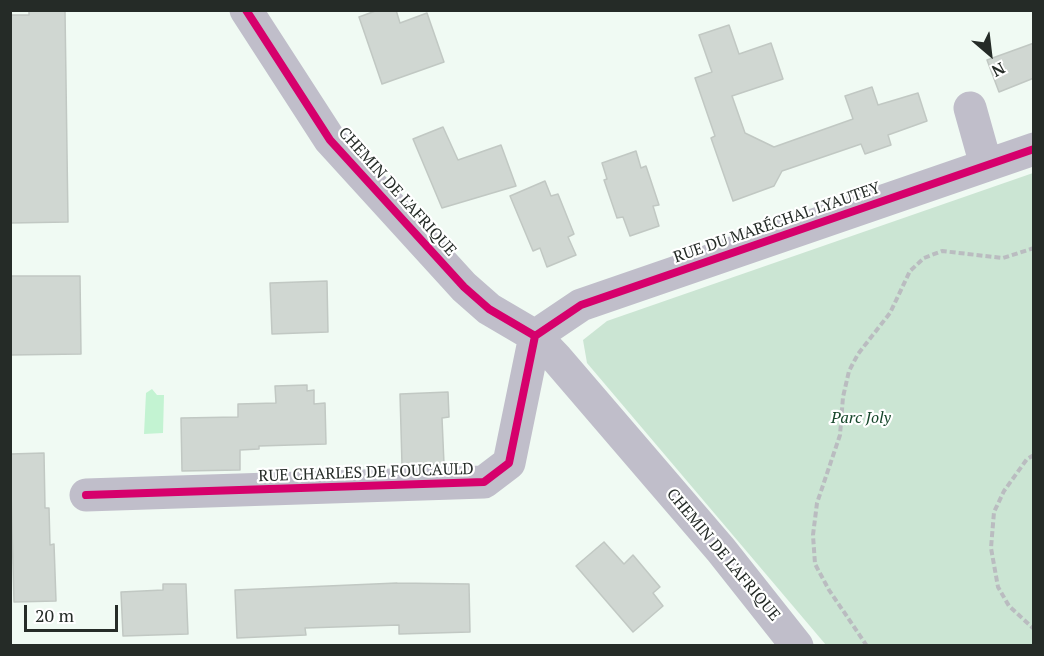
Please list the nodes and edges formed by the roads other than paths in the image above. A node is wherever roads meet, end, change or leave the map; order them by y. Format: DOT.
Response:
graph roads {
  1 [pos="246,10"];
  2 [pos="970,108"];
  3 [pos="1034,149"];
  4 [pos="986,165"];
  5 [pos="535,336"];
  6 [pos="86,495"];
  7 [pos="797,645"];
  1 -- 5 [label="street, CHEMIN DE L'AFRIQUE"];
  2 -- 4 [label="street"];
  3 -- 4 [label="street, RUE DU MARÉCHAL LYAUTEY"];
  4 -- 5 [label="street, RUE DU MARÉCHAL LYAUTEY"];
  5 -- 6 [label="street, RUE CHARLES DE FOUCAULD"];
  5 -- 7 [label="street, CHEMIN DE L'AFRIQUE"];
}
